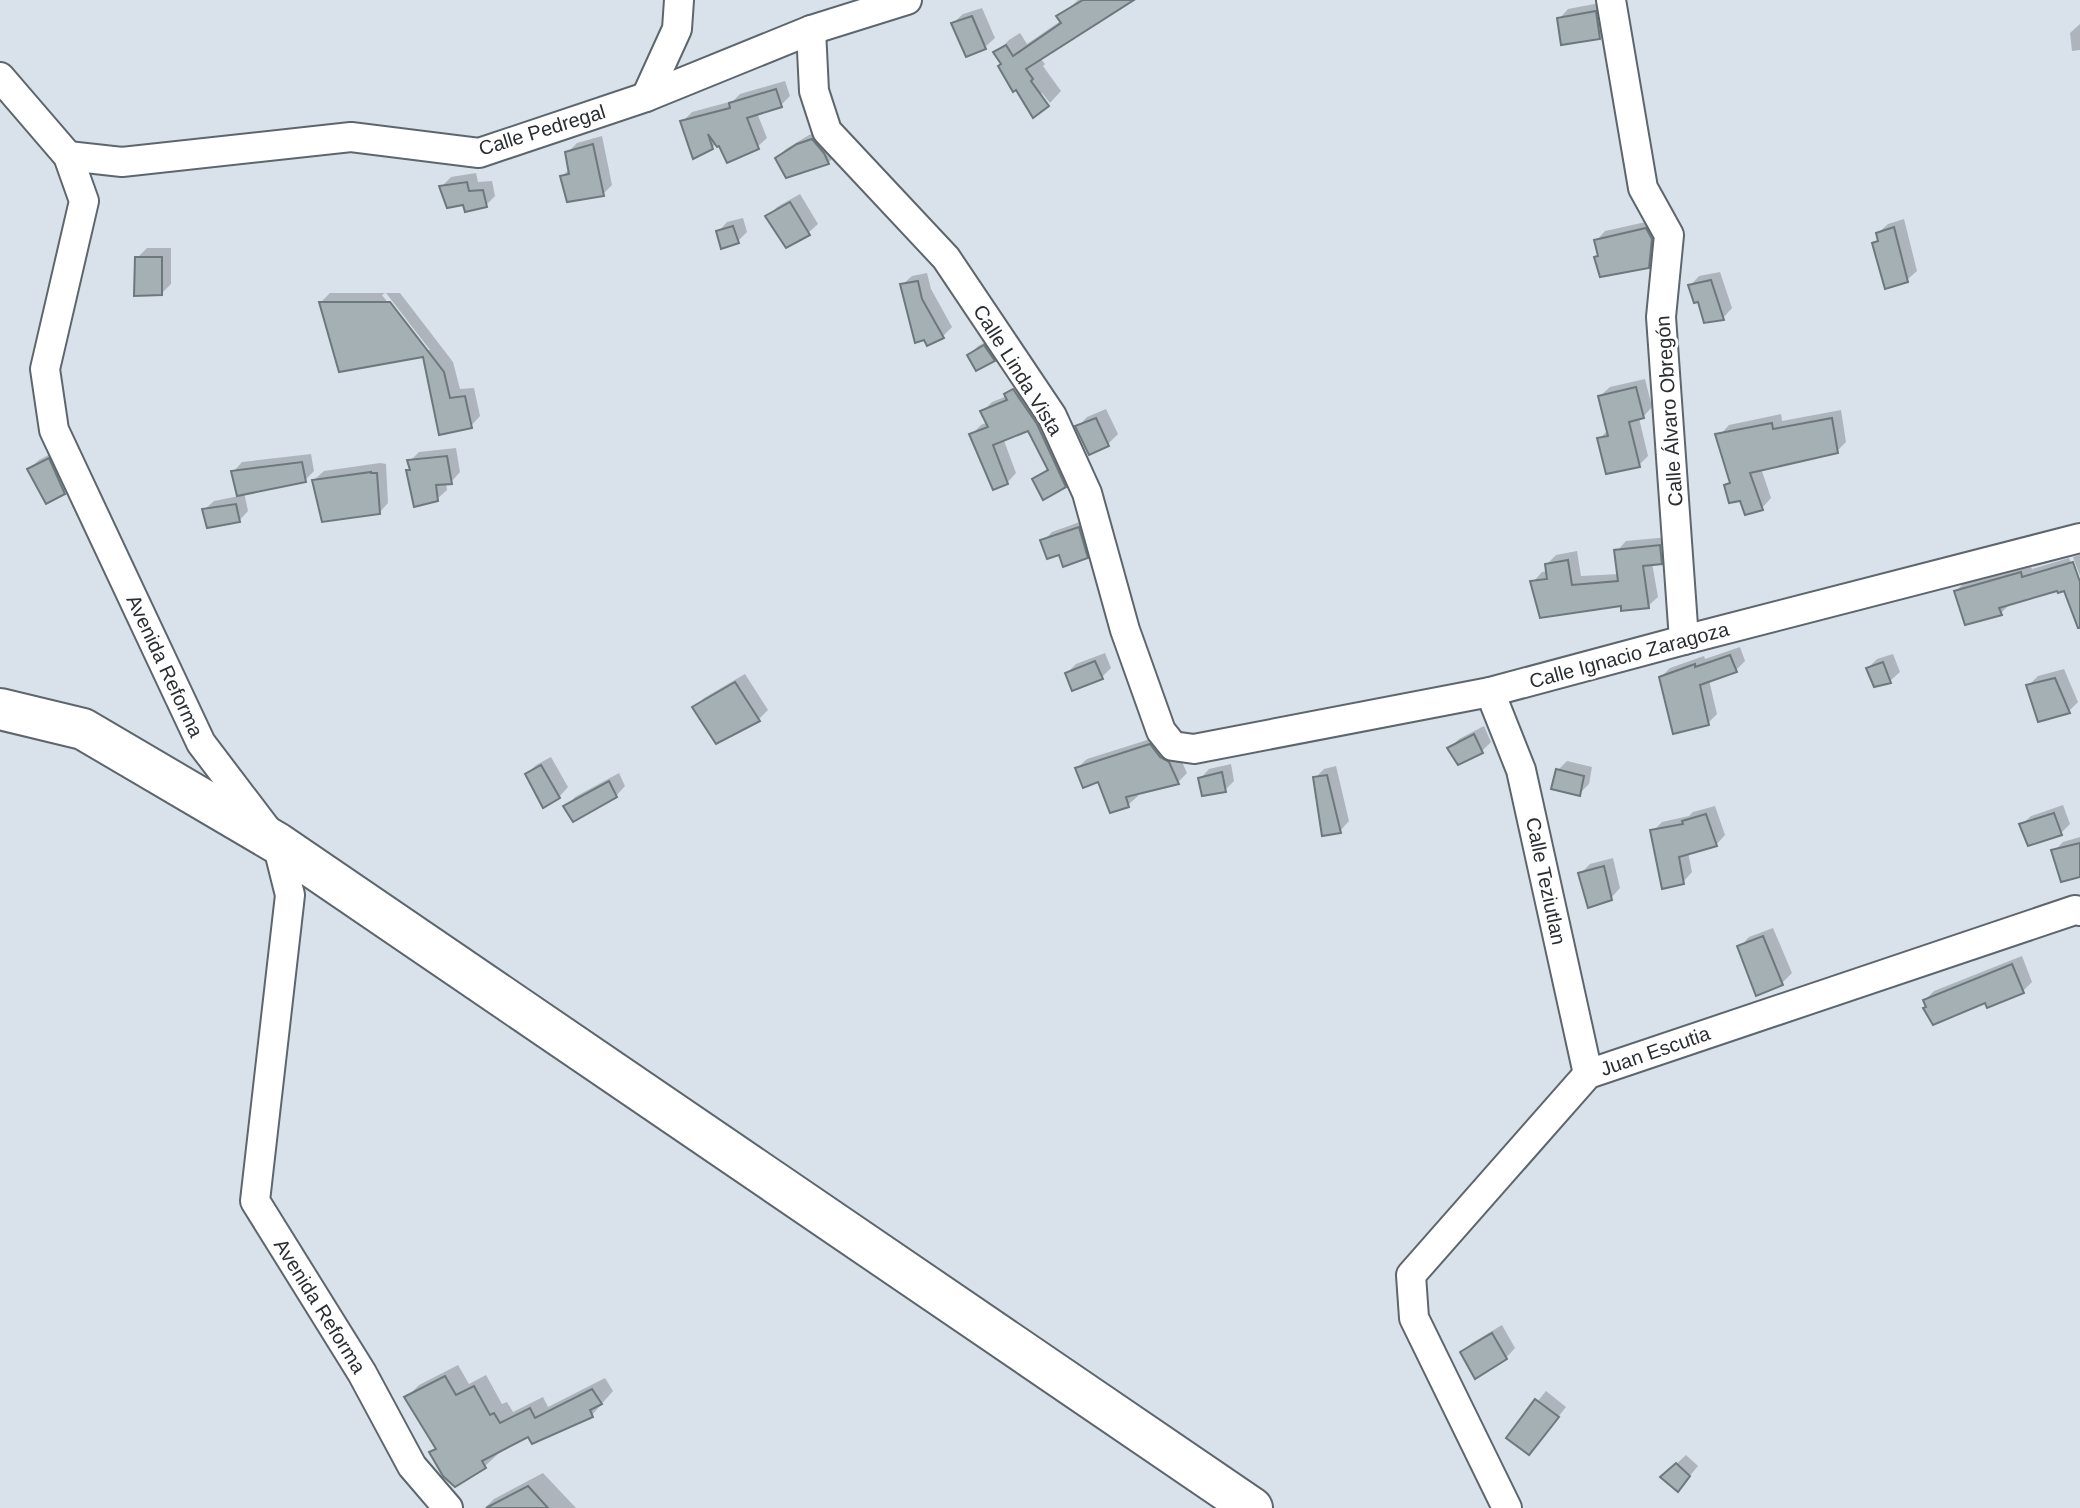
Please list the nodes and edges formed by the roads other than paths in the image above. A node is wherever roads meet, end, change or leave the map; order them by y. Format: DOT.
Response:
graph roads {
  1 [pos="679,0"];
  2 [pos="907,0"];
  3 [pos="1611,0"];
  4 [pos="811,30"];
  5 [pos="0,77"];
  6 [pos="646,97"];
  7 [pos="68,156"];
  8 [pos="2080,538"];
  9 [pos="1684,640"];
  10 [pos="1490,692"];
  11 [pos="0,709"];
  12 [pos="1173,746"];
  13 [pos="277,843"];
  14 [pos="2080,911"];
  15 [pos="1588,1074"];
  16 [pos="448,1508"];
  17 [pos="1252,1508"];
  18 [pos="1507,1508"];
  1 -- 6 [label="street"];
  2 -- 4 [label="street, Calle Pedregal"];
  3 -- 9 [label="street, Calle Álvaro Obregón"];
  4 -- 6 [label="street, Calle Pedregal"];
  4 -- 12 [label="street, Calle Linda Vista"];
  5 -- 7 [label="street, Avenida Reforma"];
  6 -- 7 [label="street, Calle Pedregal"];
  7 -- 13 [label="street, Avenida Reforma"];
  8 -- 9 [label="street, Calle Ignacio Zaragoza"];
  9 -- 10 [label="street, Calle Ignacio Zaragoza"];
  10 -- 12 [label="street, Calle Ignacio Zaragoza"];
  10 -- 15 [label="street, Calle Teziutlan"];
  11 -- 13 [label="main road"];
  13 -- 16 [label="street, Avenida Reforma"];
  13 -- 17 [label="main road"];
  14 -- 15 [label="street, Juan Escutia"];
  15 -- 18 [label="street, Juan Escutia"];
}
